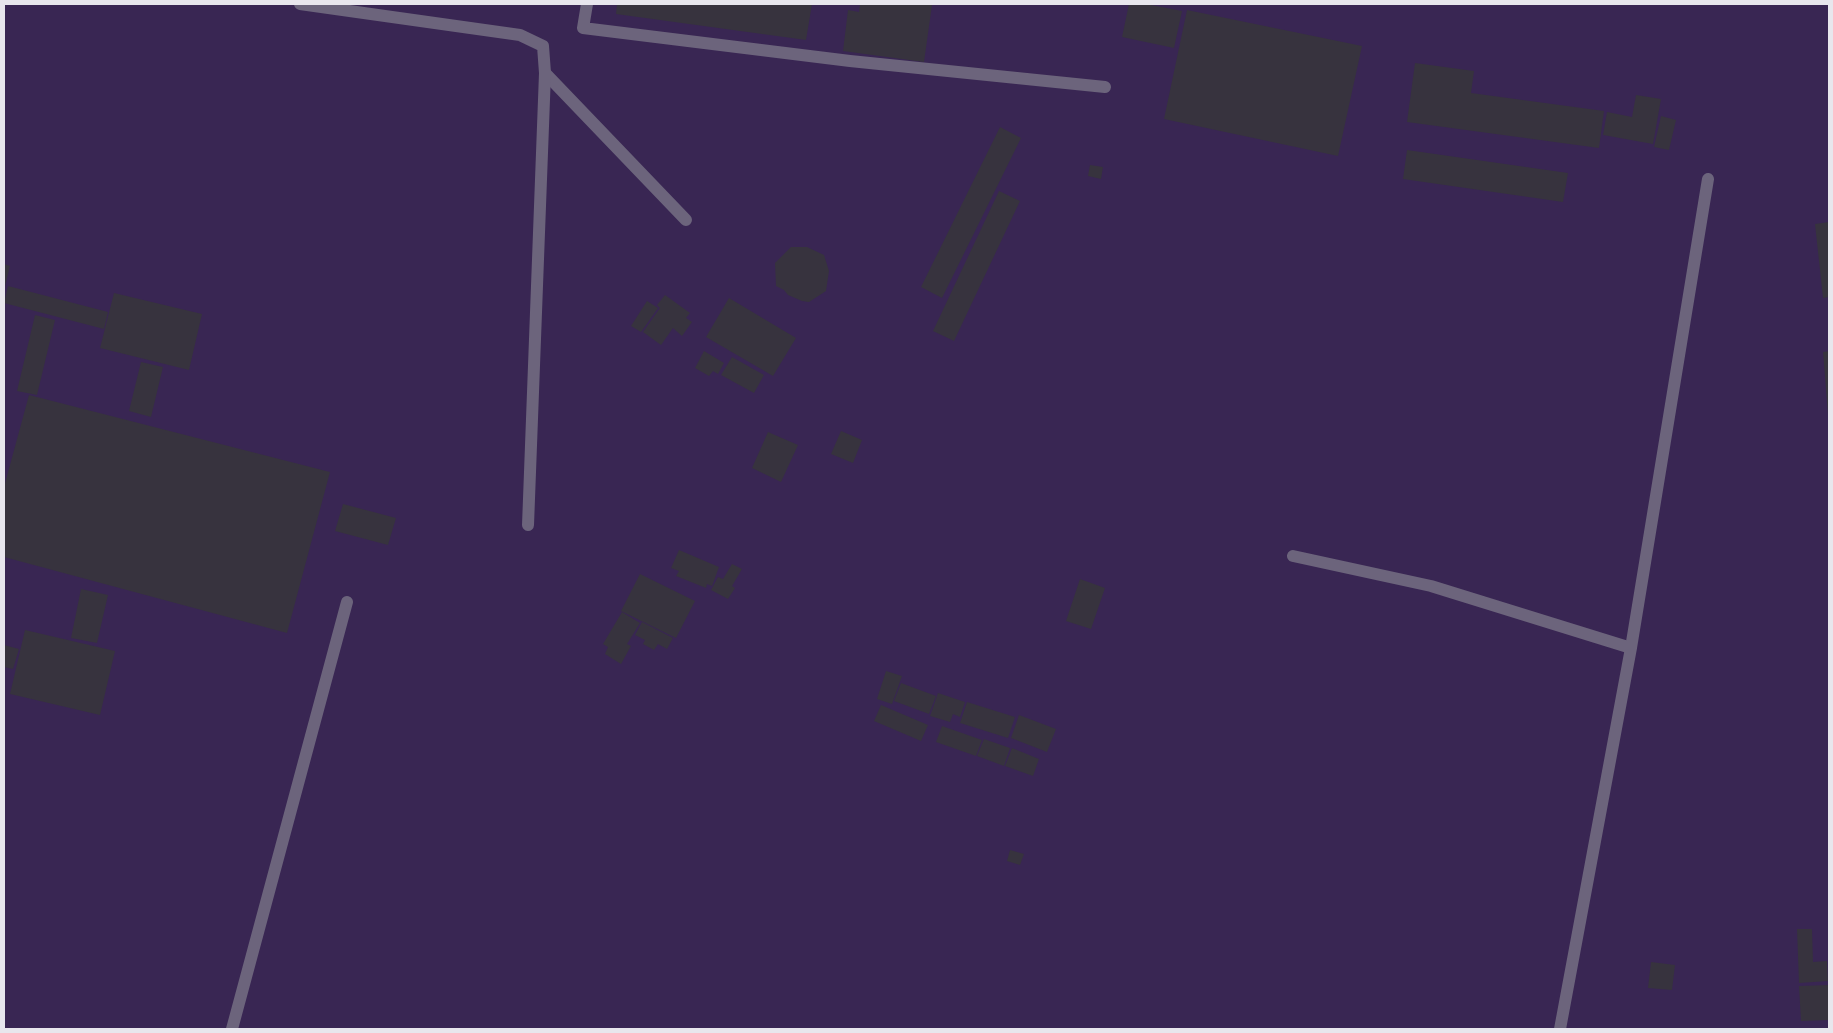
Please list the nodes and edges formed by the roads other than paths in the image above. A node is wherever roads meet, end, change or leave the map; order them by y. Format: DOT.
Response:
graph roads {
  1 [pos="300,4"];
  2 [pos="587,4"];
  3 [pos="545,73"];
  4 [pos="1106,87"];
  5 [pos="1708,179"];
  6 [pos="686,220"];
  7 [pos="528,525"];
  8 [pos="1293,556"];
  9 [pos="347,602"];
  10 [pos="1630,648"];
  11 [pos="232,1029"];
  12 [pos="1560,1029"];
  1 -- 3 [label="street"];
  2 -- 4 [label="street"];
  3 -- 6 [label="street"];
  3 -- 7 [label="street"];
  5 -- 10 [label="street"];
  8 -- 10 [label="street"];
  9 -- 11 [label="street"];
  10 -- 12 [label="street"];
}
